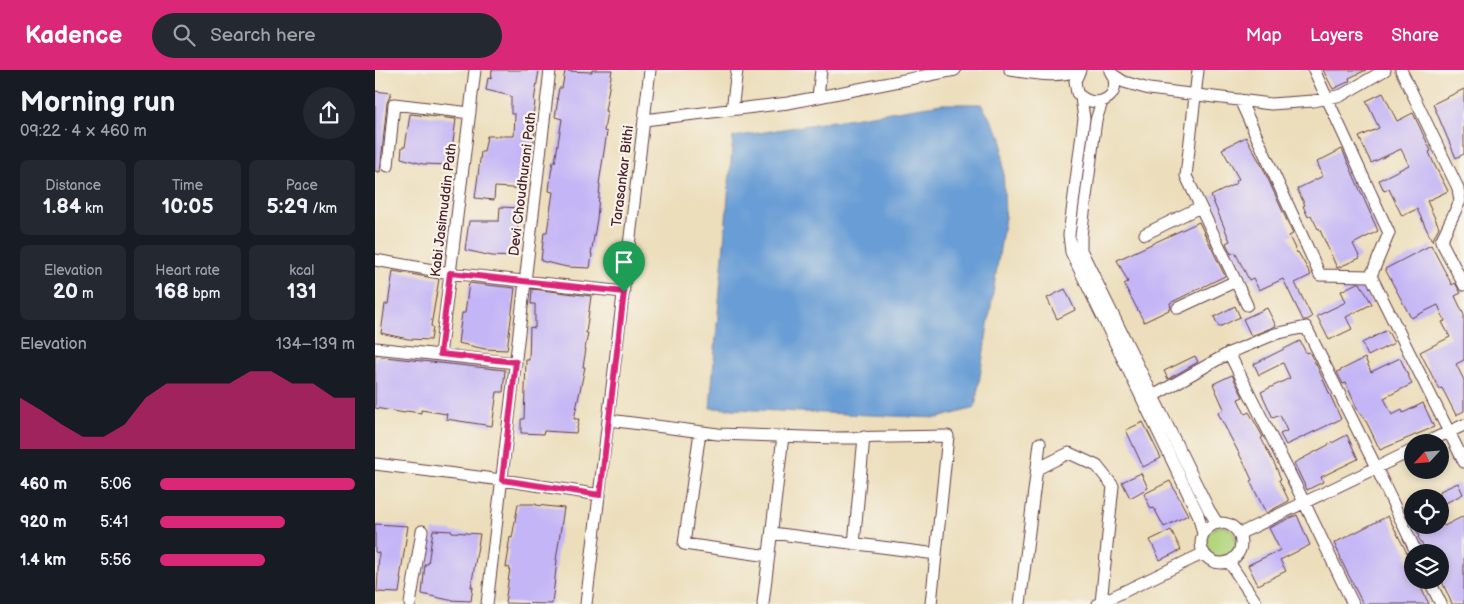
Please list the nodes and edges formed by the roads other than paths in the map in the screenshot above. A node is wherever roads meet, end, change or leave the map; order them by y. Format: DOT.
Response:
graph roads {
  1 [pos="475,70"];
  2 [pos="551,70"];
  3 [pos="650,70"];
  4 [pos="737,70"];
  5 [pos="821,70"];
  6 [pos="955,70"];
  7 [pos="1010,70"];
  8 [pos="1079,70"];
  9 [pos="1198,70"];
  10 [pos="1313,70"];
  11 [pos="1385,70"];
  12 [pos="1401,70"];
  13 [pos="1111,72"];
  14 [pos="1042,74"];
  15 [pos="897,75"];
  16 [pos="1149,89"];
  17 [pos="1111,94"];
  18 [pos="1195,95"];
  19 [pos="1079,96"];
  20 [pos="818,97"];
  21 [pos="1327,98"];
  22 [pos="1240,100"];
  23 [pos="1102,102"];
  24 [pos="732,110"];
  25 [pos="470,114"];
  26 [pos="644,120"];
  27 [pos="388,166"];
  28 [pos="1201,207"];
  29 [pos="1145,234"];
  30 [pos="375,260"];
  31 [pos="375,267"];
  32 [pos="450,273"];
  33 [pos="1371,276"];
  34 [pos="1236,281"];
  35 [pos="525,282"];
  36 [pos="1464,285"];
  37 [pos="624,292"];
  38 [pos="1247,304"];
  39 [pos="1178,308"];
  40 [pos="375,348"];
  41 [pos="1229,353"];
  42 [pos="440,354"];
  43 [pos="516,362"];
  44 [pos="1147,399"];
  45 [pos="609,420"];
  46 [pos="1464,425"];
  47 [pos="700,432"];
  48 [pos="1449,432"];
  49 [pos="1445,434"];
  50 [pos="783,436"];
  51 [pos="864,437"];
  52 [pos="1040,443"];
  53 [pos="1404,454"];
  54 [pos="1464,462"];
  55 [pos="375,464"];
  56 [pos="1376,467"];
  57 [pos="1037,469"];
  58 [pos="502,480"];
  59 [pos="600,495"];
  60 [pos="1305,502"];
  61 [pos="1217,523"];
  62 [pos="422,531"];
  63 [pos="772,533"];
  64 [pos="1203,534"];
  65 [pos="1239,534"];
  66 [pos="854,544"];
  67 [pos="1412,544"];
  68 [pos="1204,553"];
  69 [pos="936,554"];
  70 [pos="769,556"];
  71 [pos="1229,562"];
  72 [pos="1434,589"];
  73 [pos="1100,603"];
  74 [pos="410,604"];
  75 [pos="487,604"];
  76 [pos="586,604"];
  77 [pos="763,604"];
  78 [pos="931,604"];
  79 [pos="1020,604"];
  80 [pos="1257,604"];
  81 [pos="1353,604"];
  82 [pos="1441,604"];
  1 -- 25 [label="street, Kabi Jasimuddin Path"];
  2 -- 35 [label="street, Devi Choudhurani Path"];
  3 -- 26 [label="street, Tarasankar Bithi"];
  4 -- 24 [label="street"];
  5 -- 20 [label="street"];
  6 -- 15 [label="street"];
  7 -- 14 [label="street"];
  8 -- 14 [label="street"];
  8 -- 19 [label="street"];
  9 -- 18 [label="street"];
  10 -- 21 [label="street"];
  11 -- 21 [label="street"];
  12 -- 36 [label="street"];
  13 -- 16 [label="street"];
  13 -- 17 [label="street"];
  14 -- 19 [label="street"];
  15 -- 20 [label="street"];
  16 -- 17 [label="street"];
  16 -- 18 [label="street"];
  17 -- 23 [label="street"];
  18 -- 22 [label="street"];
  18 -- 28 [label="street"];
  19 -- 23 [label="street"];
  19 -- 44 [label="street"];
  20 -- 24 [label="street"];
  21 -- 22 [label="street"];
  21 -- 33 [label="street"];
  22 -- 33 [label="street"];
  23 -- 44 [label="street"];
  24 -- 26 [label="street"];
  25 -- 27 [label="street"];
  25 -- 32 [label="street, Kabi Jasimuddin Path"];
  26 -- 37 [label="street, Tarasankar Bithi"];
  28 -- 29 [label="street"];
  28 -- 34 [label="street"];
  30 -- 31 [label="street"];
  30 -- 32 [label="street"];
  32 -- 35 [label="street"];
  32 -- 42 [label="street, Kabi Jasimuddin Path"];
  33 -- 48 [label="street"];
  34 -- 38 [label="street"];
  34 -- 39 [label="street"];
  35 -- 37 [label="street"];
  35 -- 43 [label="street, Devi Choudhurani Path"];
  37 -- 45 [label="street, Tarasankar Bithi"];
  40 -- 42 [label="street"];
  41 -- 44 [label="street"];
  41 -- 56 [label="street"];
  41 -- 60 [label="street"];
  42 -- 43 [label="street"];
  43 -- 58 [label="street, Devi Choudhurani Path"];
  44 -- 61 [label="street"];
  44 -- 64 [label="street"];
  45 -- 47 [label="street"];
  45 -- 59 [label="street, Tarasankar Bithi"];
  46 -- 48 [label="street"];
  47 -- 50 [label="street"];
  47 -- 70 [label="street"];
  48 -- 49 [label="street"];
  48 -- 54 [label="street"];
  50 -- 51 [label="street"];
  50 -- 63 [label="street"];
  51 -- 66 [label="street"];
  51 -- 69 [label="street"];
  52 -- 57 [label="street"];
  53 -- 56 [label="street"];
  55 -- 58 [label="street"];
  56 -- 60 [label="street"];
  56 -- 67 [label="street"];
  57 -- 73 [label="street"];
  57 -- 79 [label="street"];
  58 -- 59 [label="street"];
  58 -- 75 [label="street, Devi Choudhurani Path"];
  59 -- 76 [label="street, Tarasankar Bithi"];
  60 -- 65 [label="street"];
  60 -- 81 [label="street"];
  61 -- 64 [label="street"];
  61 -- 65 [label="street"];
  62 -- 74 [label="street"];
  63 -- 66 [label="street"];
  63 -- 70 [label="street"];
  64 -- 68 [label="street"];
  65 -- 71 [label="street"];
  66 -- 69 [label="street"];
  68 -- 71 [label="street"];
  68 -- 73 [label="street"];
  69 -- 78 [label="street"];
  70 -- 77 [label="street"];
  71 -- 80 [label="street"];
  72 -- 82 [label="street"];
}
